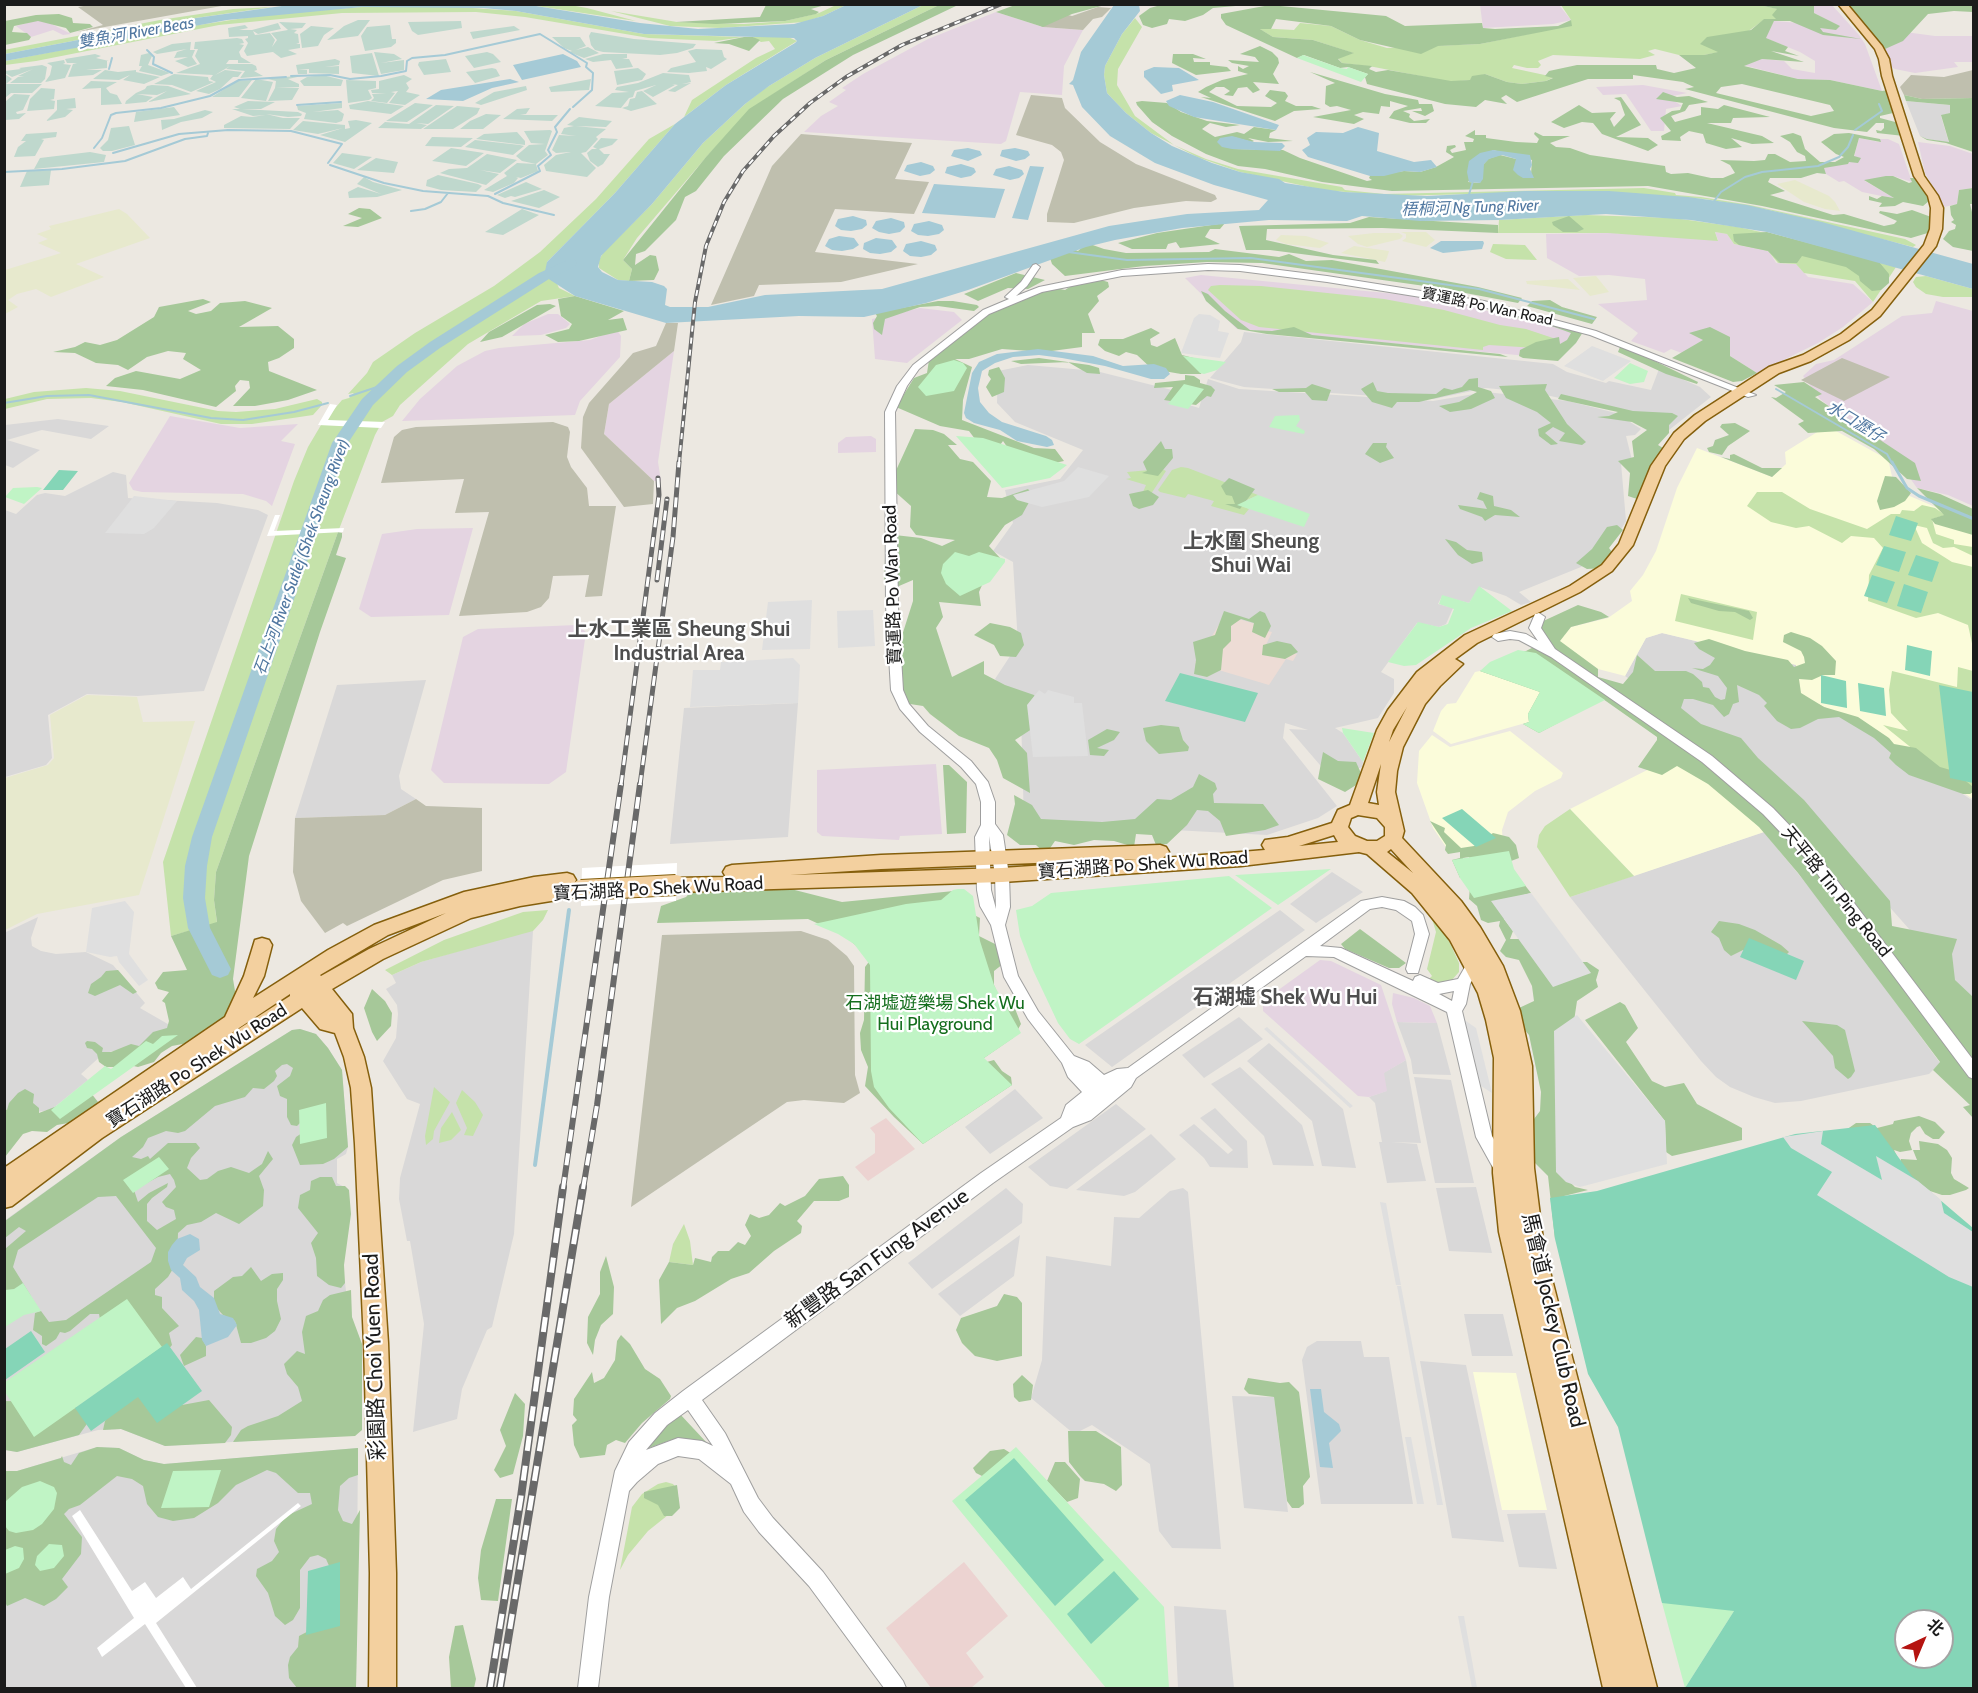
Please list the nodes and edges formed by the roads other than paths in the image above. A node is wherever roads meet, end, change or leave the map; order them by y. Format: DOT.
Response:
graph roads {
  1 [pos="1842,4"];
  2 [pos="1036,267"];
  3 [pos="1327,279"];
  4 [pos="1005,303"];
  5 [pos="954,336"];
  6 [pos="1743,395"];
  7 [pos="1539,617"];
  8 [pos="1498,637"];
  9 [pos="1555,654"];
  10 [pos="1357,809"];
  11 [pos="1339,827"];
  12 [pos="1379,839"];
  13 [pos="991,866"];
  14 [pos="1327,935"];
  15 [pos="262,945"];
  16 [pos="1304,950"];
  17 [pos="1336,952"];
  18 [pos="1474,964"];
  19 [pos="1413,969"];
  20 [pos="1388,975"];
  21 [pos="1463,984"];
  22 [pos="306,986"];
  23 [pos="1454,1009"];
  24 [pos="232,1022"];
  25 [pos="1974,1072"];
  26 [pos="1103,1093"];
  27 [pos="1504,1173"];
  28 [pos="4,1180"];
  29 [pos="4,1198"];
  30 [pos="689,1397"];
  31 [pos="738,1483"];
  32 [pos="618,1493"];
  33 [pos="382,1689"];
  34 [pos="588,1689"];
  35 [pos="896,1689"];
  36 [pos="1616,1689"];
  37 [pos="1643,1689"];
  1 -- 6 [label="main road, 馬會道 Jockey Club Road"];
  2 -- 4 [label="street"];
  3 -- 4 [label="street, 寶運路 Po Wan Road"];
  3 -- 5 [label="street, 寶運路 Po Wan Road"];
  3 -- 6 [label="street, 寶運路 Po Wan Road"];
  4 -- 5 [label="street, 寶運路 Po Wan Road"];
  5 -- 13 [label="street, 寶運路 Po Wan Road"];
  6 -- 7 [label="main road, 馬會道 Jockey Club Road"];
  6 -- 10 [label="main road, 馬會道 Jockey Club Road"];
  7 -- 8 [label="main road, 馬會道 Jockey Club Road"];
  7 -- 9 [label="street, 天平路 Tin Ping Road"];
  8 -- 9 [label="street, 天平路 Tin Ping Road"];
  8 -- 12 [label="main road, 馬會道 Jockey Club Road"];
  9 -- 25 [label="street, 天平路 Tin Ping Road"];
  10 -- 11 [label="main road, 寶石湖路 Po Shek Wu Road"];
  10 -- 12 [label="main road"];
  11 -- 12 [label="main road"];
  11 -- 13 [label="main road, 寶石湖路 Po Shek Wu Road"];
  12 -- 13 [label="main road, 寶石湖路 Po Shek Wu Road"];
  12 -- 18 [label="main road, 馬會道 Jockey Club Road"];
  12 -- 37 [label="main road, 馬會道 Jockey Club Road"];
  13 -- 22 [label="main road, 寶石湖路 Po Shek Wu Road, bridge"];
  13 -- 26 [label="street, 寶運路 Po Wan Road"];
  14 -- 16 [label="street, 新豐路 San Fung Avenue"];
  14 -- 17 [label="street"];
  14 -- 19 [label="street, 新豐路 San Fung Avenue"];
  15 -- 24 [label="main road"];
  16 -- 17 [label="street"];
  16 -- 26 [label="street, 新豐路 San Fung Avenue"];
  17 -- 20 [label="street"];
  18 -- 21 [label="street"];
  18 -- 27 [label="main road, 馬會道 Jockey Club Road"];
  19 -- 20 [label="street"];
  19 -- 21 [label="street"];
  20 -- 23 [label="street"];
  21 -- 23 [label="street"];
  22 -- 24 [label="main road, 寶石湖路 Po Shek Wu Road"];
  22 -- 29 [label="main road, 寶石湖路 Po Shek Wu Road"];
  22 -- 33 [label="main road, 彩園路 Choi Yuen Road"];
  23 -- 27 [label="street, 馬會道 Jockey Club Road"];
  24 -- 28 [label="main road, 寶石湖路 Po Shek Wu Road"];
  26 -- 30 [label="street, 新豐路 San Fung Avenue"];
  27 -- 36 [label="main road, 馬會道 Jockey Club Road"];
  30 -- 31 [label="street"];
  30 -- 32 [label="street, 新豐路 San Fung Avenue"];
  31 -- 32 [label="street"];
  31 -- 35 [label="street"];
  32 -- 34 [label="street, 新豐路 San Fung Avenue"];
}
